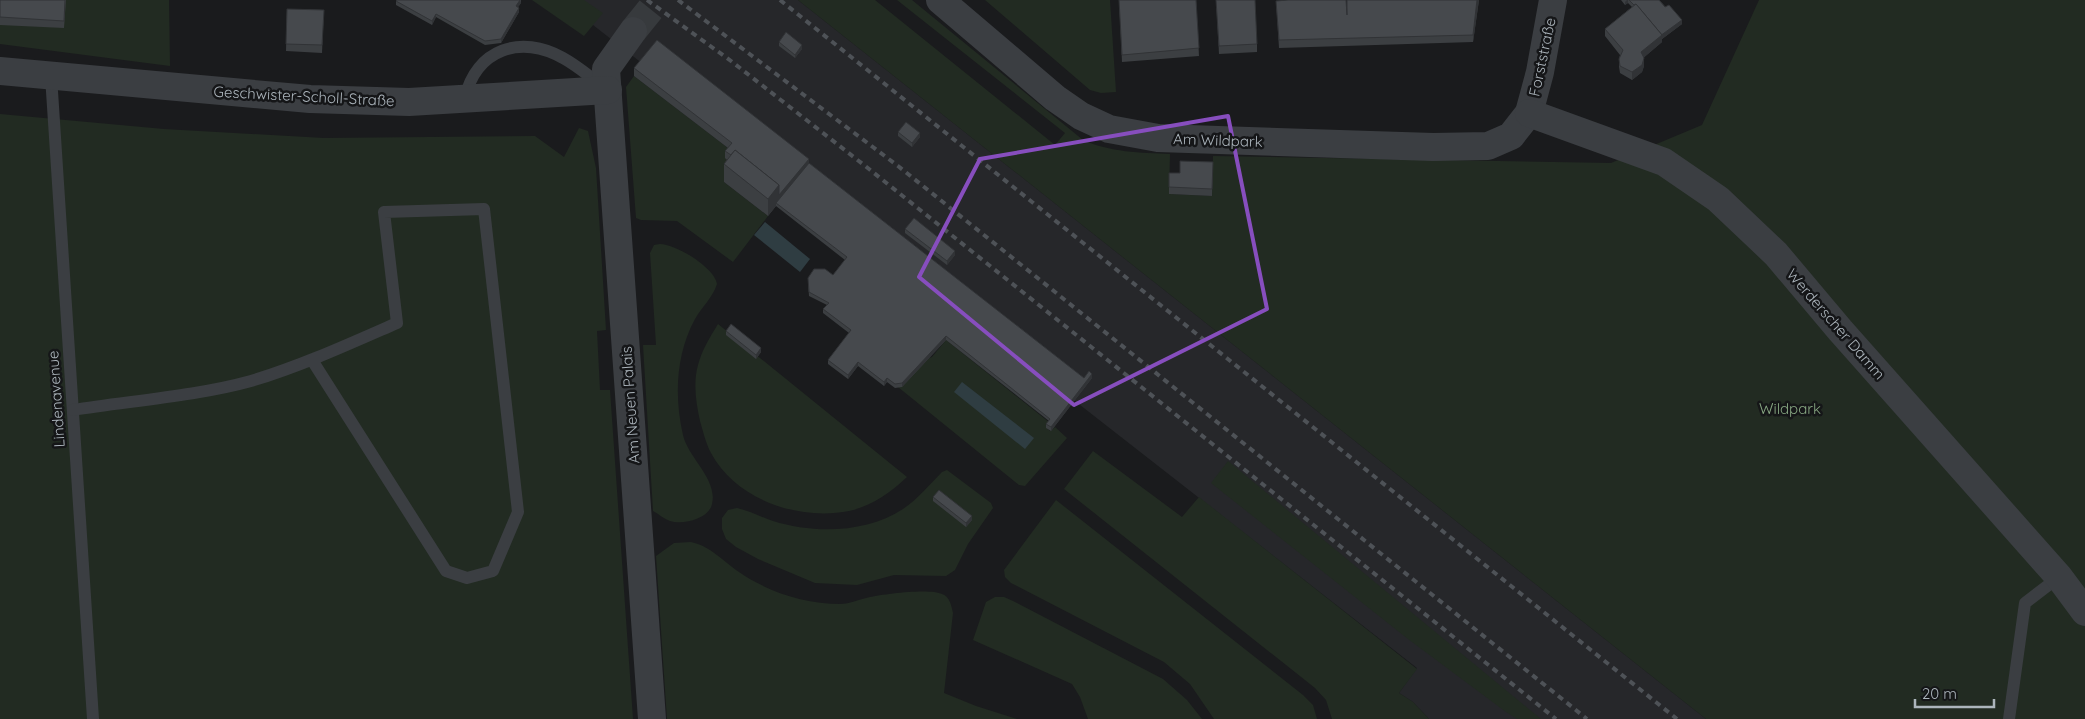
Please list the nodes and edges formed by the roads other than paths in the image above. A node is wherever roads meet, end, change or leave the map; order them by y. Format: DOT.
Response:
graph roads {
  1 [pos="940,0"];
  2 [pos="1553,0"];
  3 [pos="633,31"];
  4 [pos="0,71"];
  5 [pos="51,76"];
  6 [pos="608,90"];
  7 [pos="465,98"];
  8 [pos="1529,114"];
  9 [pos="312,360"];
  10 [pos="73,410"];
  11 [pos="2059,577"];
  12 [pos="2085,612"];
  13 [pos="93,719"];
  14 [pos="652,719"];
  15 [pos="2010,719"];
  1 -- 8 [label="street, Am Wildpark"];
  2 -- 8 [label="street, Forststraße"];
  3 -- 6 [label="street"];
  4 -- 5 [label="street, Geschwister-Scholl-Straße"];
  5 -- 7 [label="street, Geschwister-Scholl-Straße"];
  5 -- 10 [label="lane, Lindenavenue"];
  6 -- 7 [label="street, Geschwister-Scholl-Straße"];
  6 -- 7 [label="lane"];
  6 -- 14 [label="street, Am Neuen Palais"];
  8 -- 11 [label="street, Werderscher Damm"];
  9 -- 9 [label="lane"];
  9 -- 10 [label="lane"];
  10 -- 13 [label="lane, Lindenavenue"];
  11 -- 12 [label="street, Werderscher Damm"];
  11 -- 15 [label="lane"];
}
